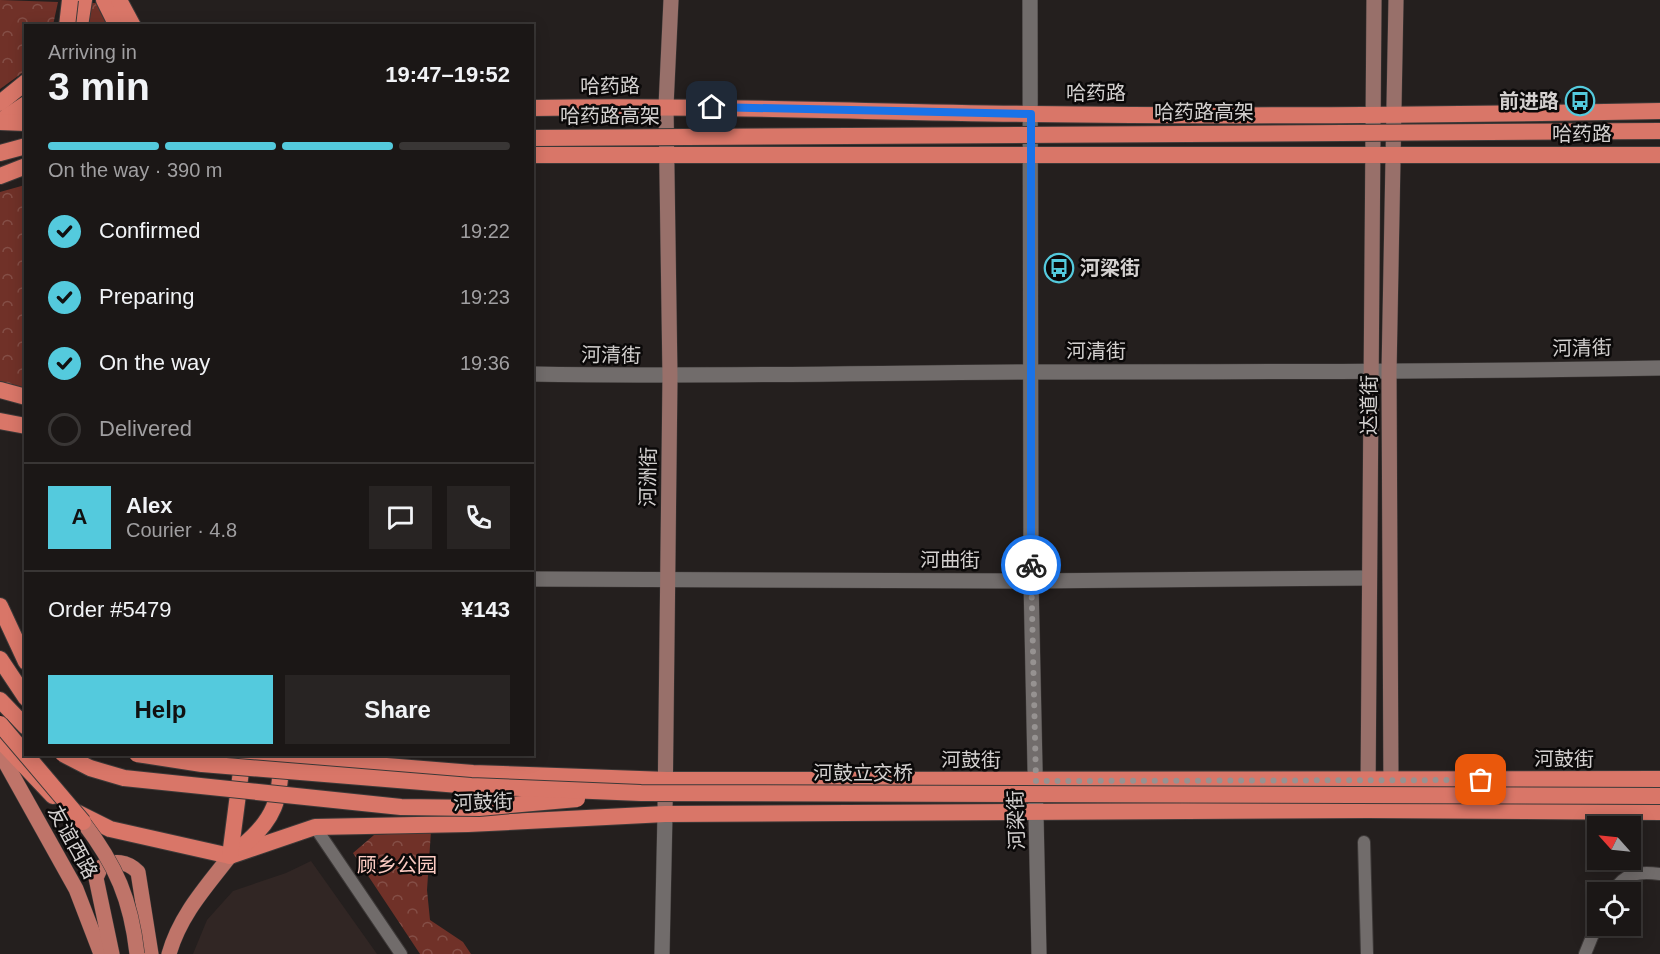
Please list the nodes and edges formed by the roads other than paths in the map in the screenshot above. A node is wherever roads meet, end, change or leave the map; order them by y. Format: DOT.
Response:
graph roads {
  1 [pos="70,0"];
  2 [pos="84,0"];
  3 [pos="104,0"];
  4 [pos="119,0"];
  5 [pos="671,0"];
  6 [pos="1030,0"];
  7 [pos="1374,0"];
  8 [pos="1396,0"];
  9 [pos="67,24"];
  10 [pos="80,24"];
  11 [pos="116,24"];
  12 [pos="132,24"];
  13 [pos="24,84"];
  14 [pos="0,103"];
  15 [pos="24,105"];
  16 [pos="666,106"];
  17 [pos="534,108"];
  18 [pos="1660,111"];
  19 [pos="1031,114"];
  20 [pos="1373,116"];
  21 [pos="1396,116"];
  22 [pos="0,121"];
  23 [pos="24,123"];
  24 [pos="1660,131"];
  25 [pos="534,138"];
  26 [pos="24,147"];
  27 [pos="0,153"];
  28 [pos="1372,153"];
  29 [pos="667,154"];
  30 [pos="1395,154"];
  31 [pos="534,155"];
  32 [pos="1660,155"];
  33 [pos="1030,156"];
  34 [pos="24,167"];
  35 [pos="24,172"];
  36 [pos="0,178"];
  37 [pos="1660,368"];
  38 [pos="1029,372"];
  39 [pos="1370,372"];
  40 [pos="1389,373"];
  41 [pos="534,374"];
  42 [pos="670,377"];
  43 [pos="0,390"];
  44 [pos="24,397"];
  45 [pos="0,421"];
  46 [pos="24,426"];
  47 [pos="1368,578"];
  48 [pos="534,579"];
  49 [pos="668,581"];
  50 [pos="1031,581"];
  51 [pos="0,606"];
  52 [pos="24,658"];
  53 [pos="0,659"];
  54 [pos="24,695"];
  55 [pos="0,700"];
  56 [pos="0,724"];
  57 [pos="24,725"];
  58 [pos="0,740"];
  59 [pos="24,752"];
  60 [pos="0,753"];
  61 [pos="27,756"];
  62 [pos="67,756"];
  63 [pos="150,756"];
  64 [pos="240,756"];
  65 [pos="261,756"];
  66 [pos="282,757"];
  67 [pos="1660,779"];
  68 [pos="667,780"];
  69 [pos="1392,780"];
  70 [pos="1036,781"];
  71 [pos="1368,781"];
  72 [pos="641,793"];
  73 [pos="1660,796"];
  74 [pos="1368,810"];
  75 [pos="1391,810"];
  76 [pos="1038,812"];
  77 [pos="1660,812"];
  78 [pos="665,814"];
  79 [pos="83,822"];
  80 [pos="315,827"];
  81 [pos="1364,842"];
  82 [pos="230,856"];
  83 [pos="1660,874"];
  84 [pos="1619,882"];
  85 [pos="1592,936"];
  86 [pos="100,954"];
  87 [pos="112,954"];
  88 [pos="137,954"];
  89 [pos="151,954"];
  90 [pos="170,954"];
  91 [pos="401,954"];
  92 [pos="662,954"];
  93 [pos="1039,954"];
  94 [pos="1367,954"];
  95 [pos="1585,954"];
  1 -- 9 [label="highway, bridge"];
  2 -- 10 [label="highway"];
  3 -- 11 [label="highway"];
  4 -- 12 [label="highway"];
  5 -- 16 [label="main road, 河洲街"];
  6 -- 19 [label="street, 河梁街"];
  7 -- 20 [label="main road"];
  8 -- 21 [label="main road, 达道街"];
  13 -- 14 [label="highway"];
  15 -- 22 [label="highway"];
  16 -- 17 [label="highway, 哈药路"];
  16 -- 19 [label="highway, 哈药路"];
  16 -- 29 [label="main road, 河洲街"];
  18 -- 21 [label="highway, 哈药路"];
  19 -- 20 [label="highway, 哈药路"];
  19 -- 33 [label="street, 河梁街"];
  20 -- 21 [label="highway, 哈药路"];
  20 -- 28 [label="main road"];
  21 -- 30 [label="main road, 达道街"];
  22 -- 23 [label="highway"];
  24 -- 25 [label="highway, 哈药路高架, bridge"];
  26 -- 27 [label="highway"];
  28 -- 30 [label="highway, 哈药路"];
  28 -- 33 [label="highway, 哈药路"];
  28 -- 39 [label="main road"];
  29 -- 31 [label="highway, 哈药路"];
  29 -- 33 [label="highway, 哈药路"];
  29 -- 42 [label="main road, 河洲街"];
  30 -- 32 [label="highway, 哈药路"];
  30 -- 40 [label="main road, 达道街"];
  33 -- 38 [label="street, 河梁街"];
  34 -- 36 [label="highway"];
  35 -- 36 [label="highway"];
  37 -- 40 [label="street, 河清街"];
  38 -- 39 [label="street, 河清街"];
  38 -- 42 [label="street, 河清街"];
  38 -- 50 [label="street, 河梁街"];
  39 -- 40 [label="street, 河清街"];
  39 -- 47 [label="main road"];
  40 -- 69 [label="main road, 达道街"];
  41 -- 42 [label="street, 河清街"];
  42 -- 49 [label="main road, 河洲街"];
  43 -- 44 [label="highway"];
  45 -- 46 [label="highway"];
  47 -- 50 [label="street, 河曲街"];
  47 -- 71 [label="main road"];
  48 -- 49 [label="street, 河曲街"];
  49 -- 50 [label="street, 河曲街"];
  49 -- 68 [label="main road, 河洲街"];
  50 -- 70 [label="street, 河梁街"];
  51 -- 52 [label="highway"];
  53 -- 54 [label="highway"];
  55 -- 57 [label="highway"];
  56 -- 59 [label="highway, bridge"];
  58 -- 82 [label="highway"];
  60 -- 86 [label="main road, 友谊西路"];
  61 -- 79 [label="highway, bridge"];
  62 -- 72 [label="highway, bridge"];
  63 -- 72 [label="highway, bridge"];
  64 -- 82 [label="highway"];
  65 -- 66 [label="highway, 河鼓街"];
  66 -- 68 [label="highway, 河鼓街"];
  66 -- 82 [label="highway"];
  67 -- 69 [label="highway, 河鼓街"];
  68 -- 70 [label="highway, 河鼓街"];
  68 -- 78 [label="main road, 河洲街"];
  69 -- 71 [label="highway, 河鼓街"];
  69 -- 75 [label="main road, 达道街"];
  70 -- 71 [label="highway, 河鼓街"];
  70 -- 76 [label="street, 河梁街"];
  71 -- 74 [label="main road"];
  72 -- 73 [label="highway, 河鼓立交桥, bridge"];
  74 -- 75 [label="highway, 河鼓街"];
  74 -- 76 [label="highway, 河鼓街"];
  75 -- 77 [label="highway, 河鼓街"];
  76 -- 78 [label="highway, 河鼓街"];
  76 -- 93 [label="street, 河梁街"];
  78 -- 80 [label="highway, 河鼓街"];
  78 -- 92 [label="street, 河洲街"];
  79 -- 88 [label="main road, bridge"];
  80 -- 82 [label="highway, 河鼓街"];
  80 -- 91 [label="street"];
  81 -- 94 [label="street"];
  82 -- 90 [label="main road"];
  83 -- 84 [label="street"];
  85 -- 95 [label="street"];
  87 -- 89 [label="main road"];
}
